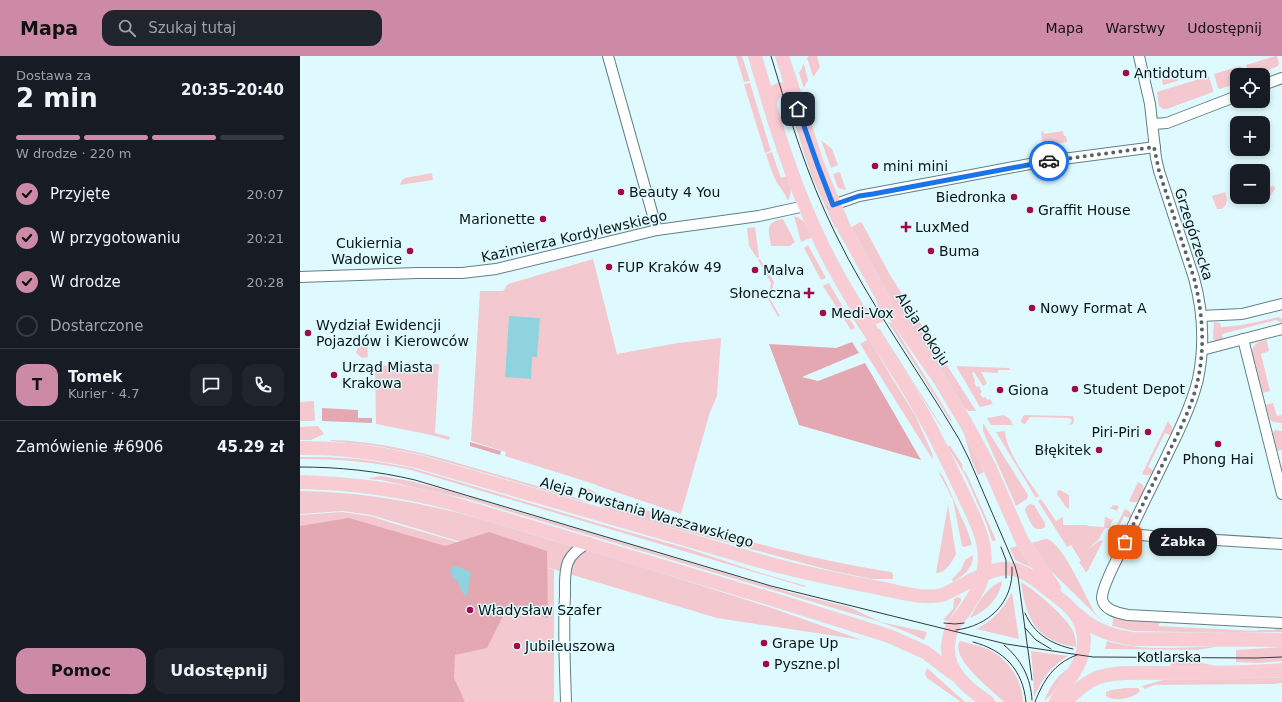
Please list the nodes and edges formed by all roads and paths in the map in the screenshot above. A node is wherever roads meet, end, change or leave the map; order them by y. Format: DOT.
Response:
graph roads {
  1 [pos="608,56"];
  2 [pos="755,56"];
  3 [pos="782,56"];
  4 [pos="1139,56"];
  5 [pos="1282,78"];
  6 [pos="1270,83"];
  7 [pos="795,98"];
  8 [pos="1230,99"];
  9 [pos="770,107"];
  10 [pos="1153,124"];
  11 [pos="1154,147"];
  12 [pos="833,205"];
  13 [pos="805,206"];
  14 [pos="657,230"];
  15 [pos="300,277"];
  16 [pos="883,298"];
  17 [pos="1282,304"];
  18 [pos="860,311"];
  19 [pos="1201,316"];
  20 [pos="1282,329"];
  21 [pos="1243,339"];
  22 [pos="1202,350"];
  23 [pos="300,448"];
  24 [pos="300,482"];
  25 [pos="1282,494"];
  26 [pos="1129,534"];
  27 [pos="588,543"];
  28 [pos="1282,544"];
  29 [pos="983,576"];
  30 [pos="1072,610"];
  31 [pos="1282,623"];
  32 [pos="1282,640"];
  33 [pos="1282,670"];
  34 [pos="960,679"];
  35 [pos="972,690"];
  36 [pos="566,702"];
  37 [pos="982,702"];
  38 [pos="988,702"];
  39 [pos="1056,702"];
  40 [pos="1064,702"];
  1 -- 14 [label="street"];
  2 -- 9 [label="main road"];
  3 -- 7 [label="main road, Aleja Pokoju"];
  4 -- 10 [label="street, Grzegórzecka"];
  5 -- 6 [label="street"];
  7 -- 9 [label="main road"];
  7 -- 12 [label="main road, Aleja Pokoju"];
  8 -- 10 [label="street"];
  9 -- 13 [label="main road"];
  10 -- 11 [label="street, Grzegórzecka"];
  11 -- 12 [label="street"];
  11 -- 19 [label="street, Grzegórzecka"];
  12 -- 16 [label="main road, Aleja Pokoju"];
  13 -- 14 [label="street, Kazimierza Kordylewskiego"];
  13 -- 18 [label="main road"];
  14 -- 15 [label="street, Kazimierza Kordylewskiego"];
  16 -- 18 [label="main road"];
  16 -- 30 [label="main road, Aleja Pokoju"];
  17 -- 19 [label="street"];
  18 -- 29 [label="main road"];
  19 -- 22 [label="street, Grzegórzecka"];
  20 -- 21 [label="street"];
  21 -- 22 [label="street"];
  21 -- 25 [label="street"];
  22 -- 26 [label="street, Grzegórzecka"];
  23 -- 29 [label="main road, Aleja Powstania Warszawskiego"];
  24 -- 27 [label="main road"];
  26 -- 28 [label="street"];
  26 -- 31 [label="street, Grzegórzecka"];
  27 -- 34 [label="main road"];
  27 -- 36 [label="street"];
  29 -- 30 [label="main road, Aleja Powstania Warszawskiego"];
  29 -- 34 [label="main road"];
  30 -- 32 [label="main road, Kotlarska"];
  30 -- 39 [label="main road"];
  33 -- 40 [label="main road, Kotlarska"];
  34 -- 35 [label="main road"];
  35 -- 37 [label="street"];
  35 -- 38 [label="main road"];
}
